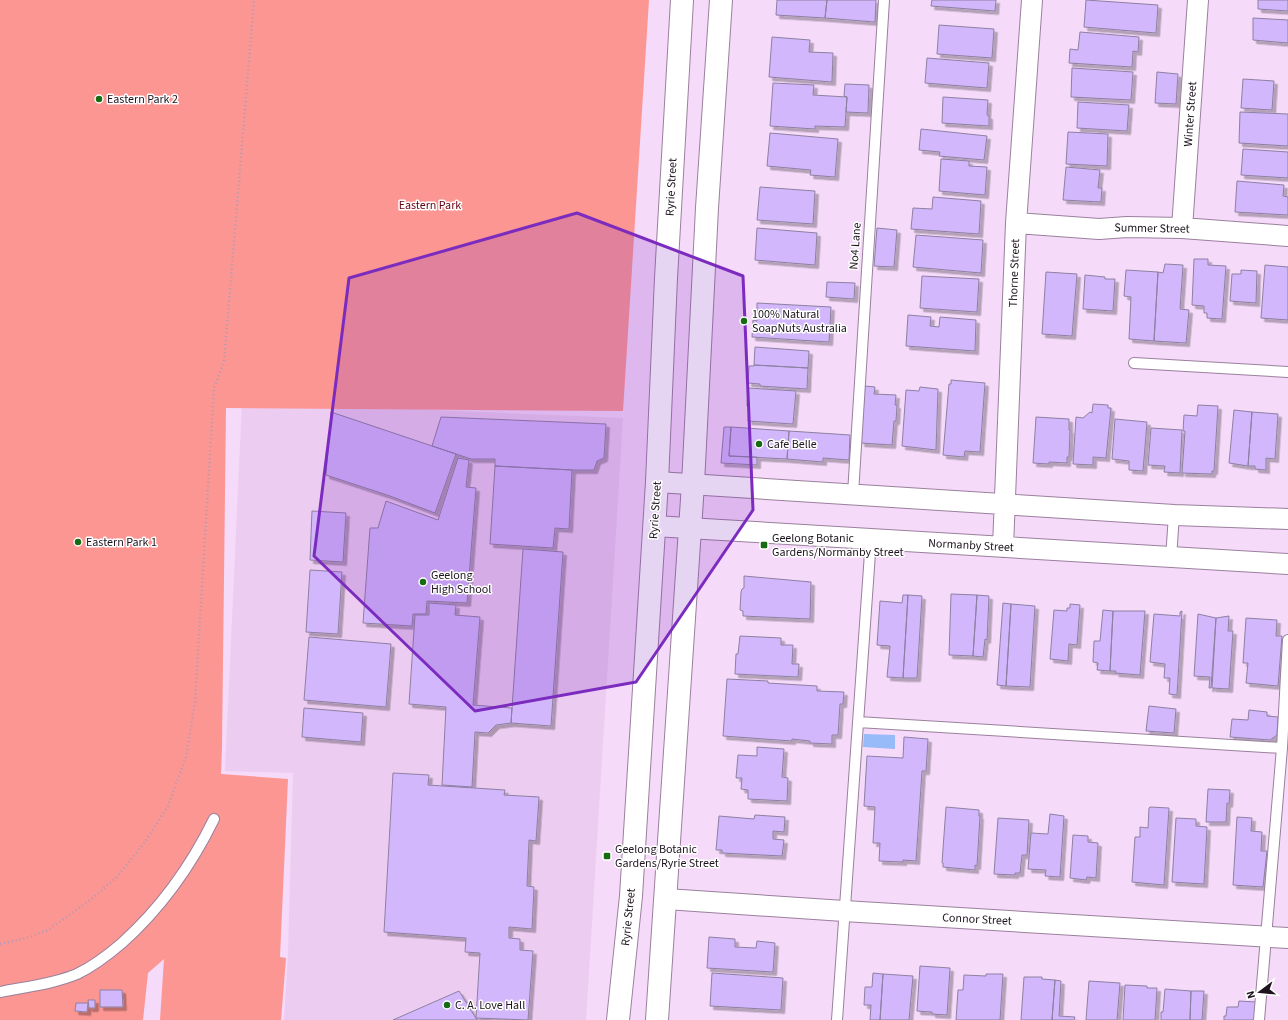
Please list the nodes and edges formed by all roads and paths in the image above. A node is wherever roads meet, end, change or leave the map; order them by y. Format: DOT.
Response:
graph roads {
  1 [pos="254,0"];
  2 [pos="682,0"];
  3 [pos="721,0"];
  4 [pos="884,0"];
  5 [pos="1032,0"];
  6 [pos="1198,0"];
  7 [pos="1016,223"];
  8 [pos="1182,228"];
  9 [pos="1288,236"];
  10 [pos="1134,363"];
  11 [pos="1288,372"];
  12 [pos="657,482"];
  13 [pos="693,484"];
  14 [pos="853,494"];
  15 [pos="1006,505"];
  16 [pos="1174,515"];
  17 [pos="1288,519"];
  18 [pos="654,526"];
  19 [pos="690,527"];
  20 [pos="871,539"];
  21 [pos="1003,547"];
  22 [pos="1171,558"];
  23 [pos="1288,564"];
  24 [pos="1288,640"];
  25 [pos="858,722"];
  26 [pos="1282,748"];
  27 [pos="214,819"];
  28 [pos="631,896"];
  29 [pos="666,899"];
  30 [pos="844,911"];
  31 [pos="1267,936"];
  32 [pos="1288,938"];
  33 [pos="0,944"];
  34 [pos="0,992"];
  35 [pos="618,1020"];
  36 [pos="657,1020"];
  37 [pos="837,1020"];
  38 [pos="1259,1020"];
  1 -- 33 [label="path"];
  2 -- 12 [label="main road, Ryrie Street"];
  3 -- 13 [label="main road"];
  4 -- 14 [label="lane, No4 Lane"];
  5 -- 7 [label="street, Thorne Street"];
  6 -- 8 [label="street, Winter Street"];
  7 -- 8 [label="street, Summer Street"];
  7 -- 15 [label="street, Thorne Street"];
  8 -- 9 [label="street, Summer Street"];
  10 -- 11 [label="lane"];
  12 -- 13 [label="street"];
  12 -- 18 [label="main road, Ryrie Street"];
  13 -- 14 [label="street"];
  13 -- 19 [label="main road"];
  14 -- 15 [label="street"];
  15 -- 16 [label="street"];
  15 -- 21 [label="street, Thorne Street"];
  16 -- 17 [label="street"];
  16 -- 22 [label="lane"];
  18 -- 19 [label="street, Normanby Street"];
  18 -- 28 [label="main road, Ryrie Street"];
  19 -- 20 [label="street, Normanby Street"];
  19 -- 29 [label="main road"];
  20 -- 21 [label="street, Normanby Street"];
  20 -- 25 [label="lane"];
  21 -- 22 [label="street, Normanby Street"];
  22 -- 23 [label="street, Normanby Street"];
  24 -- 26 [label="lane"];
  25 -- 26 [label="lane"];
  25 -- 30 [label="lane"];
  26 -- 31 [label="lane"];
  27 -- 34 [label="lane"];
  28 -- 29 [label="main road"];
  28 -- 35 [label="main road, Ryrie Street"];
  29 -- 30 [label="street, Connor Street"];
  29 -- 36 [label="main road"];
  30 -- 31 [label="street, Connor Street"];
  30 -- 37 [label="lane"];
  31 -- 32 [label="street, Connor Street"];
  31 -- 38 [label="lane"];
}
